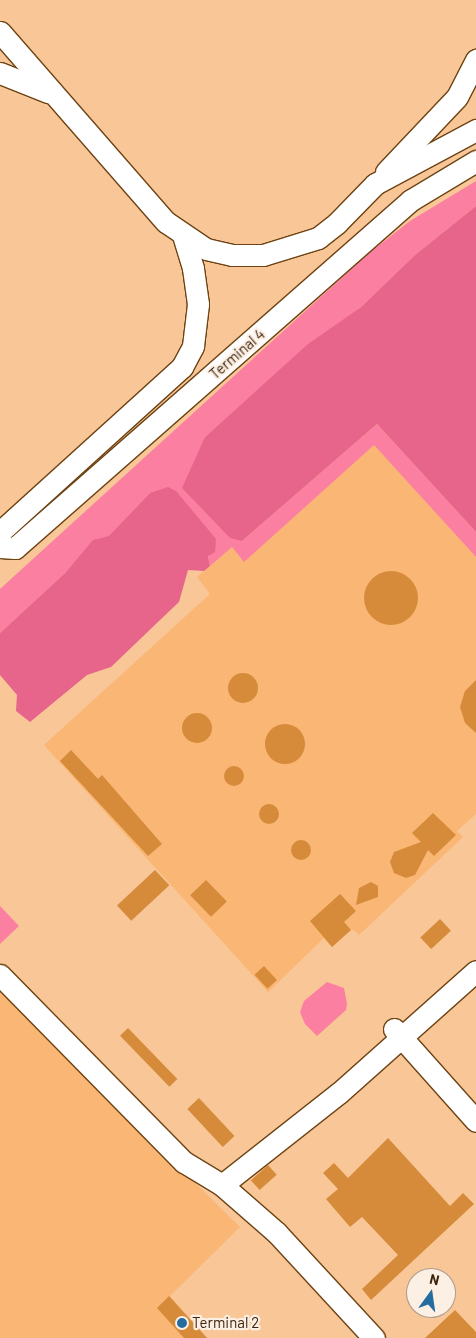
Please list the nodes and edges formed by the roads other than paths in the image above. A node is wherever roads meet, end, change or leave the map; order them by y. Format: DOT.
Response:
graph roads {
  1 [pos="0,32"];
  2 [pos="476,60"];
  3 [pos="0,73"];
  4 [pos="55,95"];
  5 [pos="476,130"];
  6 [pos="476,161"];
  7 [pos="375,184"];
  8 [pos="183,236"];
  9 [pos="0,532"];
  10 [pos="5,552"];
  11 [pos="476,971"];
  12 [pos="0,975"];
  13 [pos="398,1034"];
  14 [pos="476,1121"];
  15 [pos="222,1186"];
  16 [pos="374,1338"];
  1 -- 4 [label="street"];
  2 -- 7 [label="street"];
  3 -- 4 [label="street"];
  4 -- 8 [label="street"];
  5 -- 7 [label="street"];
  6 -- 10 [label="street, Terminal 4"];
  7 -- 8 [label="street"];
  8 -- 9 [label="street"];
  11 -- 13 [label="street"];
  12 -- 15 [label="street"];
  13 -- 14 [label="street"];
  13 -- 15 [label="street"];
  15 -- 16 [label="street"];
}
